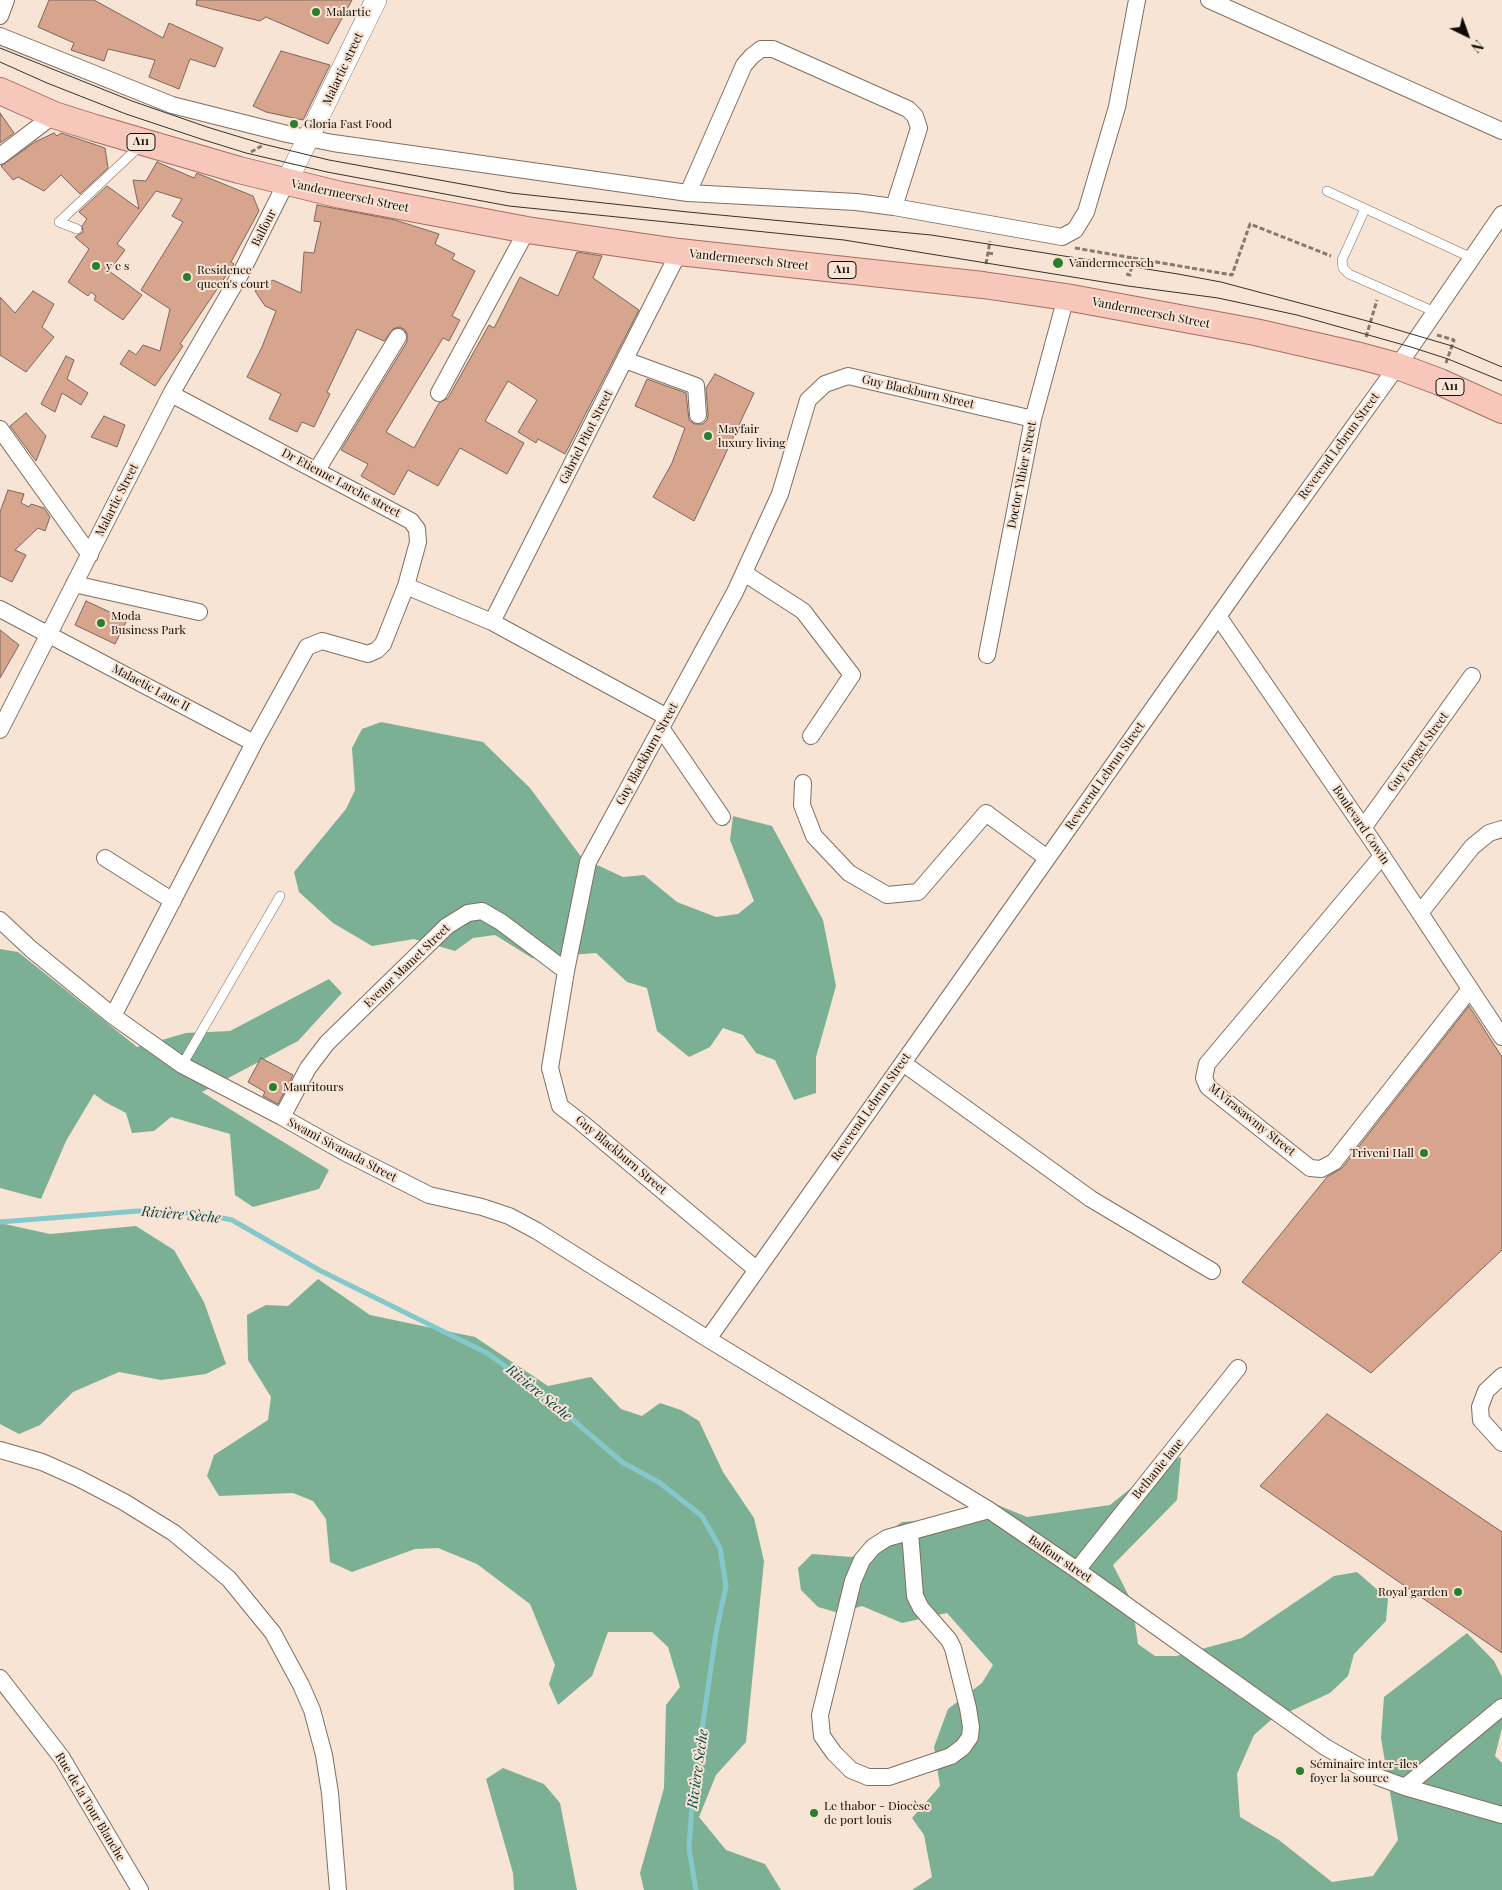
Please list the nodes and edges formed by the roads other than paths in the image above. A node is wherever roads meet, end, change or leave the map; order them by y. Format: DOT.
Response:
graph roads {
  1 [pos="6,0"];
  2 [pos="376,0"];
  3 [pos="1137,0"];
  4 [pos="1209,0"];
  5 [pos="0,16"];
  6 [pos="0,36"];
  7 [pos="0,90"];
  8 [pos="54,115"];
  9 [pos="1502,131"];
  10 [pos="308,138"];
  11 [pos="144,143"];
  12 [pos="0,156"];
  13 [pos="286,182"];
  14 [pos="1327,191"];
  15 [pos="688,193"];
  16 [pos="894,207"];
  17 [pos="1366,209"];
  18 [pos="1502,214"];
  19 [pos="77,230"];
  20 [pos="527,230"];
  21 [pos="679,252"];
  22 [pos="1472,258"];
  23 [pos="241,273"];
  24 [pos="1066,297"];
  25 [pos="1435,312"];
  26 [pos="398,337"];
  27 [pos="625,360"];
  28 [pos="1397,366"];
  29 [pos="439,393"];
  30 [pos="171,394"];
  31 [pos="1502,410"];
  32 [pos="698,415"];
  33 [pos="1033,419"];
  34 [pos="0,429"];
  35 [pos="317,470"];
  36 [pos="90,555"];
  37 [pos="744,573"];
  38 [pos="74,584"];
  39 [pos="406,586"];
  40 [pos="0,609"];
  41 [pos="199,612"];
  42 [pos="1218,616"];
  43 [pos="492,622"];
  44 [pos="48,634"];
  45 [pos="987,655"];
  46 [pos="1472,676"];
  47 [pos="664,722"];
  48 [pos="0,730"];
  49 [pos="811,736"];
  50 [pos="254,743"];
  51 [pos="803,784"];
  52 [pos="722,817"];
  53 [pos="1363,828"];
  54 [pos="1502,829"];
  55 [pos="1382,856"];
  56 [pos="105,858"];
  57 [pos="1047,858"];
  58 [pos="280,896"];
  59 [pos="172,901"];
  60 [pos="1420,913"];
  61 [pos="0,920"];
  62 [pos="566,971"];
  63 [pos="1470,989"];
  64 [pos="113,1016"];
  65 [pos="1502,1036"];
  66 [pos="903,1063"];
  67 [pos="182,1065"];
  68 [pos="282,1117"];
  69 [pos="757,1270"];
  70 [pos="1212,1271"];
  71 [pos="708,1339"];
  72 [pos="1238,1368"];
  73 [pos="1502,1376"];
  74 [pos="1502,1443"];
  75 [pos="0,1450"];
  76 [pos="989,1510"];
  77 [pos="910,1532"];
  78 [pos="1077,1570"];
  79 [pos="0,1678"];
  80 [pos="1502,1707"];
  81 [pos="1405,1788"];
  82 [pos="1502,1815"];
  83 [pos="140,1890"];
  84 [pos="338,1890"];
  1 -- 5 [label="street"];
  2 -- 10 [label="street, Malartic street"];
  3 -- 16 [label="street"];
  4 -- 9 [label="street"];
  6 -- 10 [label="street"];
  7 -- 8 [label="main road, Vandermeersch Street / A11"];
  8 -- 11 [label="main road, Vandermeersch Street / A11"];
  8 -- 12 [label="street"];
  10 -- 13 [label="street, Malartic street"];
  10 -- 15 [label="street"];
  11 -- 13 [label="main road, Vandermeersch Street / A11"];
  11 -- 19 [label="lane"];
  13 -- 20 [label="main road, Vandermeersch Street / A11"];
  13 -- 23 [label="street, Balfour"];
  14 -- 17 [label="lane"];
  15 -- 16 [label="street"];
  15 -- 16 [label="street"];
  17 -- 22 [label="lane"];
  17 -- 25 [label="lane"];
  18 -- 22 [label="street, Reverend Lebrun Street"];
  20 -- 21 [label="main road, Vandermeersch Street / A11"];
  20 -- 29 [label="street"];
  21 -- 24 [label="main road, Vandermeersch Street / A11"];
  21 -- 27 [label="street, Gabriel Pitot Street"];
  22 -- 25 [label="street, Reverend Lebrun Street"];
  23 -- 30 [label="street, Malartic Street"];
  24 -- 28 [label="main road, Vandermeersch Street / A11"];
  24 -- 33 [label="street, Doctor Ythier Street"];
  25 -- 28 [label="street, Reverend Lebrun Street"];
  26 -- 35 [label="street"];
  27 -- 32 [label="street"];
  27 -- 43 [label="street, Gabriel Pitot Street"];
  28 -- 31 [label="main road, Vandermeersch Street / A11"];
  28 -- 42 [label="street, Reverend Lebrun Street"];
  30 -- 35 [label="street, Dr Etienne Larche street"];
  30 -- 36 [label="street, Malartic Street"];
  33 -- 37 [label="street, Guy Blackburn Street"];
  33 -- 45 [label="street, Doctor Ythier Street"];
  34 -- 36 [label="street"];
  35 -- 39 [label="street, Dr Etienne Larche street"];
  36 -- 38 [label="street, Malartic Street"];
  37 -- 47 [label="street, Guy Blackburn Street"];
  37 -- 49 [label="street"];
  38 -- 41 [label="street"];
  38 -- 44 [label="street, Malartic Street"];
  39 -- 43 [label="street"];
  39 -- 50 [label="street, Dr Etienne Larche street"];
  40 -- 44 [label="street, Malaetic Lane II"];
  42 -- 53 [label="street, Boulevard Cowin"];
  42 -- 57 [label="street, Reverend Lebrun Street"];
  43 -- 47 [label="street"];
  44 -- 48 [label="street, Malartic Street"];
  44 -- 50 [label="street, Malaetic Lane II"];
  46 -- 53 [label="street, Guy Forget Street"];
  47 -- 52 [label="street"];
  47 -- 62 [label="street, Guy Blackburn Street"];
  50 -- 59 [label="street, Dr Etienne Larche street"];
  51 -- 57 [label="street"];
  53 -- 55 [label="street, Boulevard Cowin"];
  54 -- 60 [label="street"];
  55 -- 60 [label="street, Boulevard Cowin"];
  55 -- 63 [label="street, M.Virasawmy Street"];
  56 -- 59 [label="street"];
  57 -- 66 [label="street, Reverend Lebrun Street"];
  58 -- 67 [label="lane"];
  59 -- 64 [label="street, Dr Etienne Larche street"];
  60 -- 63 [label="street, Boulevard Cowin"];
  61 -- 64 [label="street, Swami Sivanada Street"];
  62 -- 68 [label="street, Evenor Mamet Street"];
  62 -- 69 [label="street, Guy Blackburn Street"];
  63 -- 65 [label="street, Boulevard Cowin"];
  64 -- 67 [label="street, Swami Sivanada Street"];
  66 -- 69 [label="street, Reverend Lebrun Street"];
  66 -- 70 [label="street"];
  67 -- 68 [label="street, Swami Sivanada Street"];
  68 -- 71 [label="street, Swami Sivanada Street"];
  69 -- 71 [label="street, Reverend Lebrun Street"];
  71 -- 76 [label="street, Balfour street"];
  72 -- 78 [label="street, Bethanie lane"];
  73 -- 74 [label="street"];
  75 -- 84 [label="street"];
  76 -- 77 [label="street"];
  76 -- 78 [label="street, Balfour street"];
  77 -- 77 [label="street"];
  78 -- 81 [label="street, Balfour street"];
  79 -- 83 [label="street, Rue de la Tour Blanche"];
  80 -- 81 [label="street"];
  81 -- 82 [label="street"];
}
